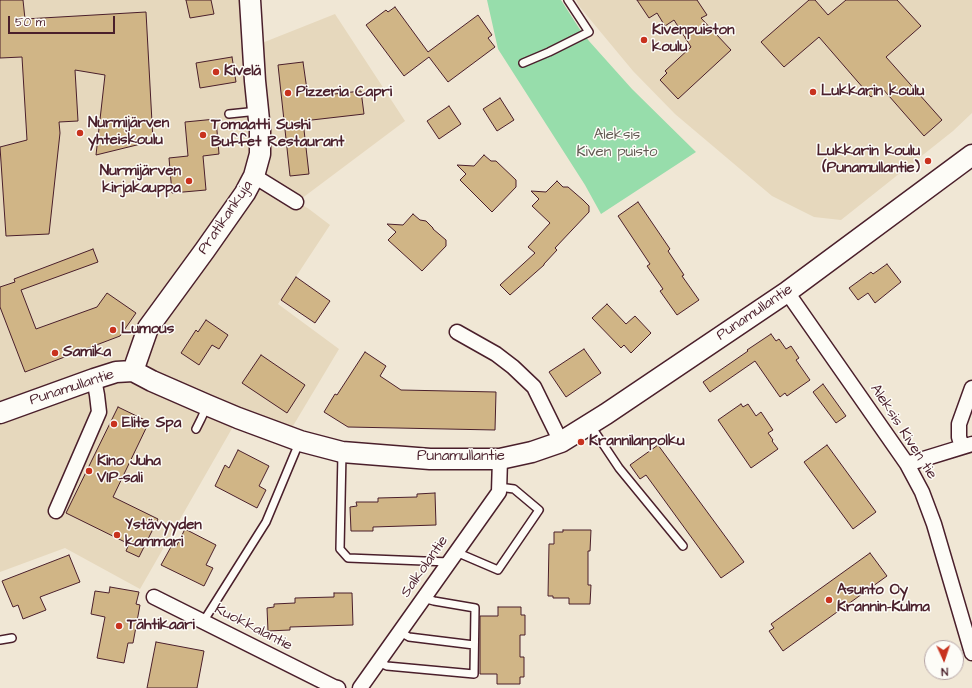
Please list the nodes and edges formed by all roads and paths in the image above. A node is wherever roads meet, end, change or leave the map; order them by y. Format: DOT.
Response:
graph roads {
  1 [pos="250,0"];
  2 [pos="568,0"];
  3 [pos="523,63"];
  4 [pos="258,111"];
  5 [pos="229,114"];
  6 [pos="972,155"];
  7 [pos="254,176"];
  8 [pos="296,202"];
  9 [pos="787,292"];
  10 [pos="457,332"];
  11 [pos="134,371"];
  12 [pos="94,379"];
  13 [pos="972,388"];
  14 [pos="207,405"];
  15 [pos="0,413"];
  16 [pos="590,424"];
  17 [pos="196,429"];
  18 [pos="300,441"];
  19 [pos="561,442"];
  20 [pos="967,446"];
  21 [pos="342,452"];
  22 [pos="500,459"];
  23 [pos="907,464"];
  24 [pos="499,487"];
  25 [pos="56,511"];
  26 [pos="684,546"];
  27 [pos="453,557"];
  28 [pos="154,597"];
  29 [pos="423,598"];
  30 [pos="203,622"];
  31 [pos="400,632"];
  32 [pos="12,638"];
  33 [pos="0,640"];
  34 [pos="474,645"];
  35 [pos="972,653"];
  36 [pos="378,662"];
  37 [pos="338,688"];
  38 [pos="360,688"];
  1 -- 4 [label="street, Pratikankuja"];
  2 -- 3 [label="lane"];
  4 -- 5 [label="lane"];
  4 -- 7 [label="street, Pratikankuja"];
  6 -- 9 [label="street, Punamullantie"];
  7 -- 8 [label="street"];
  7 -- 11 [label="street, Pratikankuja"];
  9 -- 16 [label="street, Punamullantie"];
  9 -- 23 [label="street, Aleksis Kiven tie"];
  10 -- 19 [label="street"];
  11 -- 12 [label="street, Punamullantie"];
  11 -- 14 [label="street, Punamullantie"];
  12 -- 15 [label="street, Punamullantie"];
  12 -- 25 [label="street"];
  13 -- 20 [label="street"];
  14 -- 17 [label="lane"];
  14 -- 18 [label="street, Punamullantie"];
  16 -- 19 [label="street, Punamullantie"];
  16 -- 26 [label="lane"];
  18 -- 21 [label="street, Punamullantie"];
  18 -- 30 [label="lane"];
  19 -- 22 [label="street, Punamullantie"];
  20 -- 23 [label="street"];
  21 -- 22 [label="street, Punamullantie"];
  21 -- 27 [label="lane"];
  22 -- 24 [label="street, Salkolantie"];
  23 -- 35 [label="street, Aleksis Kiven tie"];
  24 -- 27 [label="street, Salkolantie"];
  24 -- 27 [label="lane"];
  27 -- 29 [label="street, Salkolantie"];
  28 -- 30 [label="street, Kuokkalantie"];
  29 -- 31 [label="street, Salkolantie"];
  29 -- 34 [label="lane"];
  30 -- 37 [label="street, Kuokkalantie"];
  31 -- 34 [label="lane"];
  31 -- 36 [label="street, Salkolantie"];
  32 -- 33 [label="lane"];
  34 -- 36 [label="lane"];
  36 -- 38 [label="street, Salkolantie"];
}
